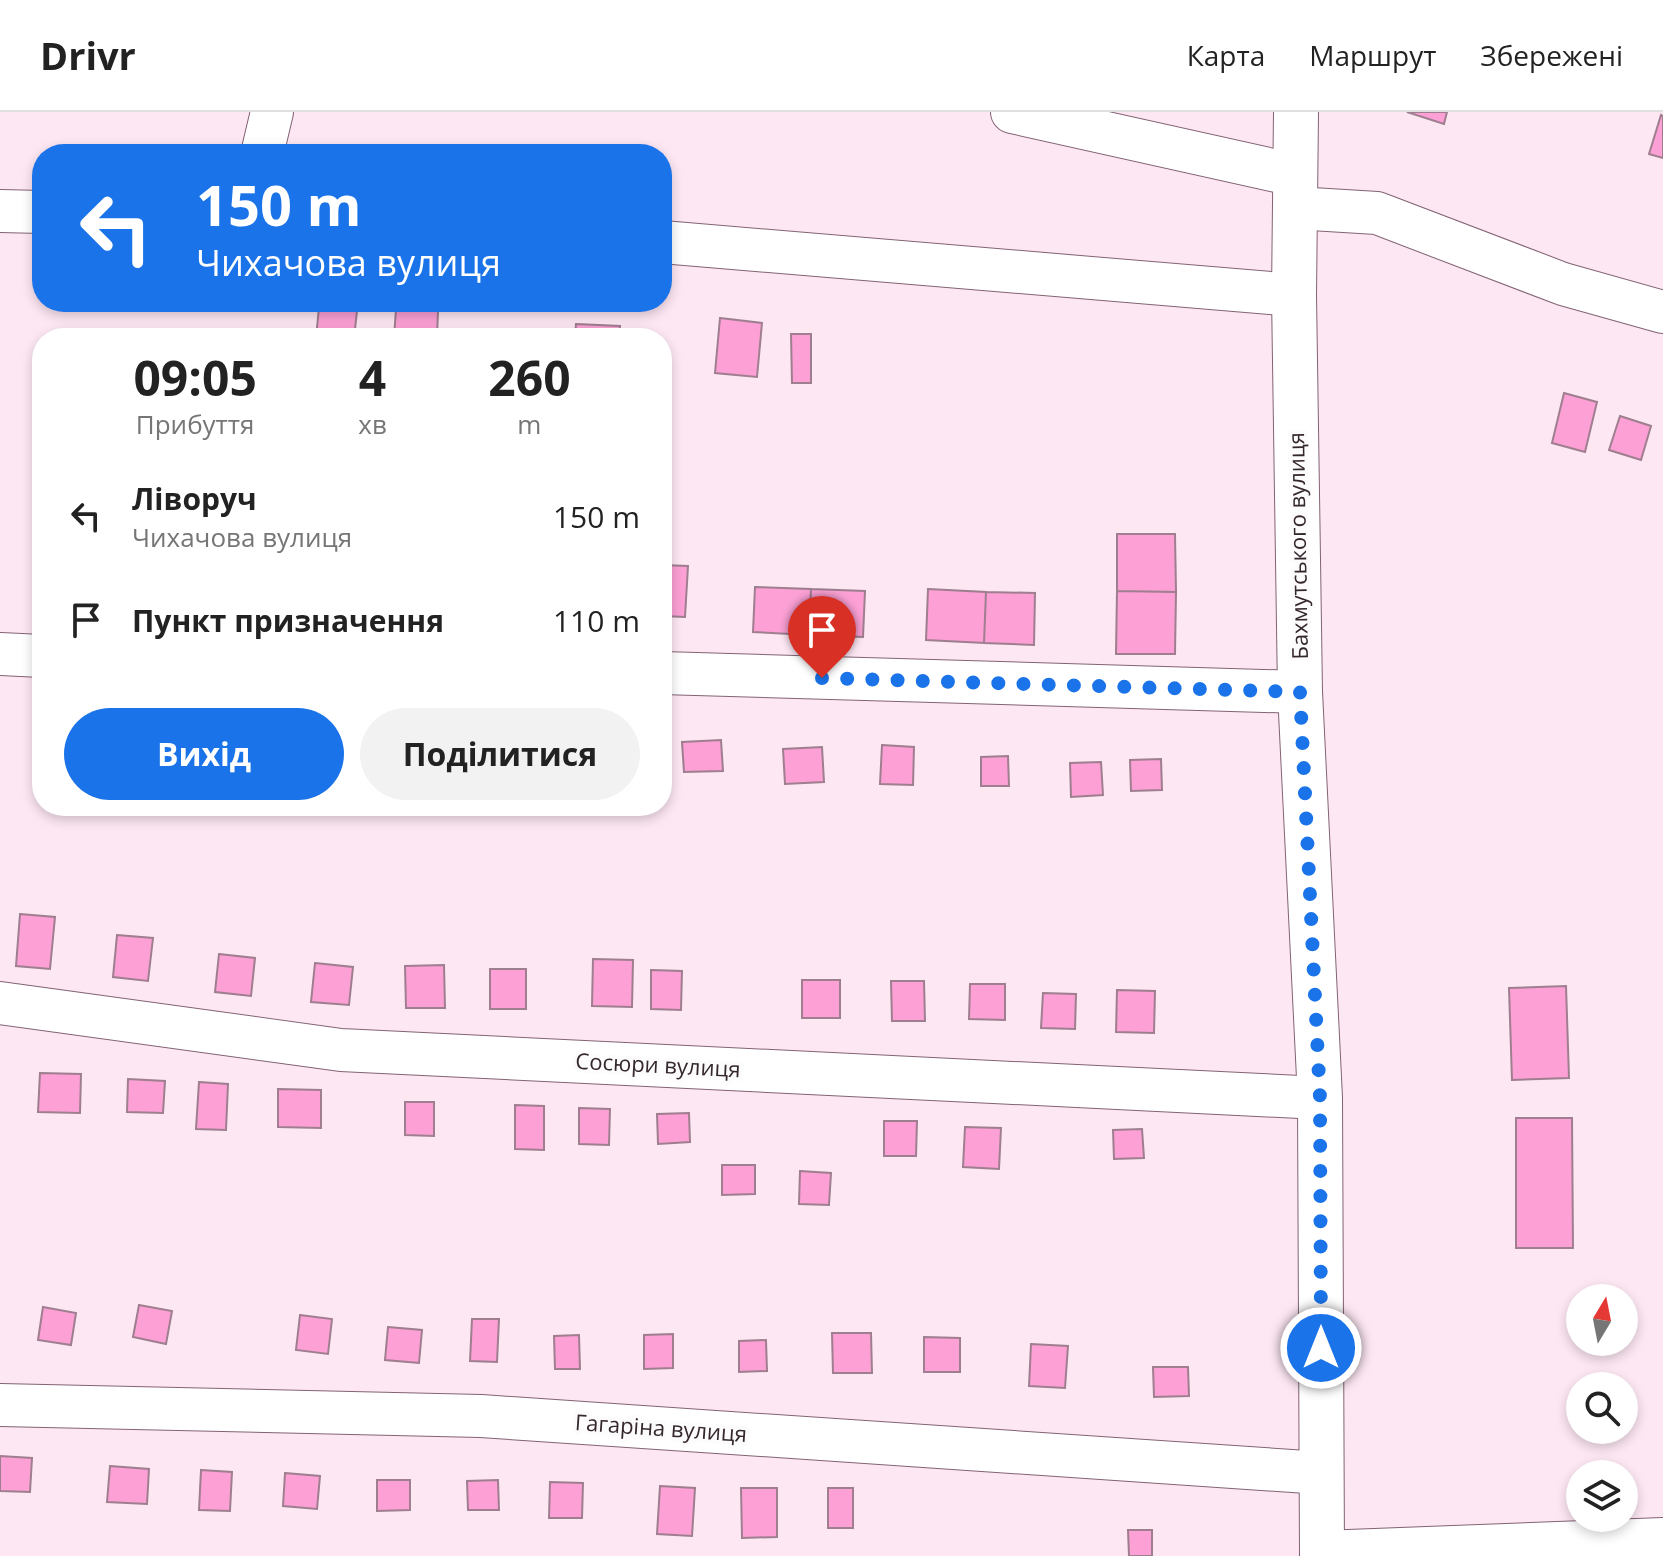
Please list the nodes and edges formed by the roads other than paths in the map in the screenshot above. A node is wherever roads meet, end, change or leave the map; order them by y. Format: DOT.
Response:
graph roads {
  1 [pos="272,112"];
  2 [pos="1012,112"];
  3 [pos="1296,112"];
  4 [pos="264,144"];
  5 [pos="1295,192"];
  6 [pos="0,211"];
  7 [pos="32,212"];
  8 [pos="672,243"];
  9 [pos="1294,295"];
  10 [pos="1663,312"];
  11 [pos="0,654"];
  12 [pos="32,656"];
  13 [pos="672,673"];
  14 [pos="1300,692"];
  15 [pos="0,1003"];
  16 [pos="1320,1098"];
  17 [pos="0,1405"];
  18 [pos="1322,1473"];
  19 [pos="1663,1539"];
  20 [pos="1322,1554"];
  1 -- 4 [label="street"];
  2 -- 5 [label="street"];
  3 -- 5 [label="main road, Бахмутського вулиця"];
  5 -- 9 [label="main road, Бахмутського вулиця"];
  5 -- 10 [label="street"];
  6 -- 7 [label="street"];
  8 -- 9 [label="street"];
  9 -- 14 [label="main road, Бахмутського вулиця"];
  11 -- 12 [label="street"];
  13 -- 14 [label="street"];
  14 -- 16 [label="main road, Бахмутського вулиця"];
  15 -- 16 [label="street, Сосюри вулиця"];
  16 -- 18 [label="main road, Бахмутського вулиця"];
  17 -- 18 [label="street, Гагаріна вулиця"];
  18 -- 20 [label="main road, Бахмутського вулиця"];
  19 -- 20 [label="street"];
}
